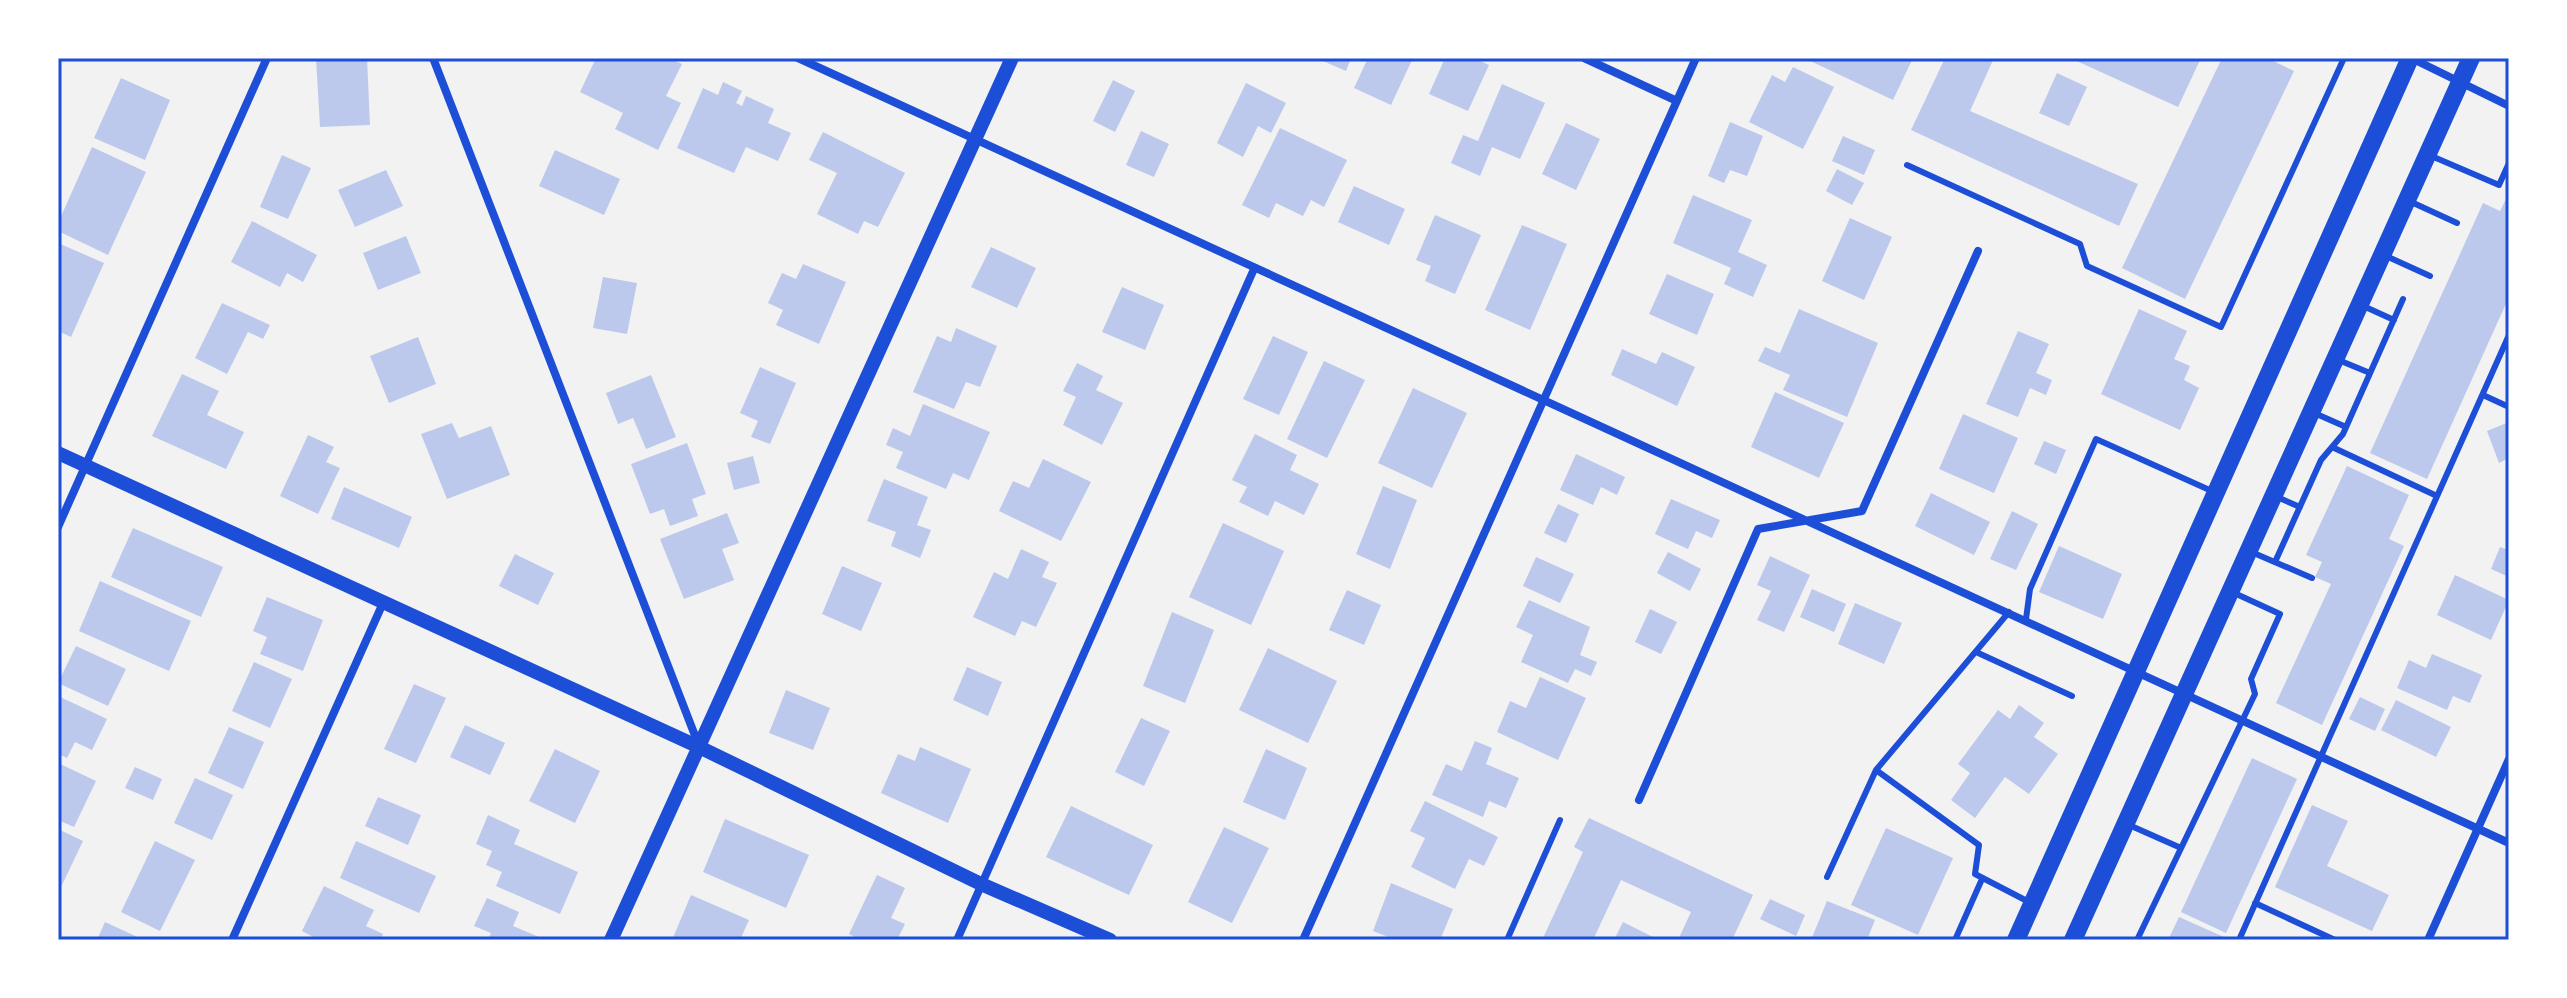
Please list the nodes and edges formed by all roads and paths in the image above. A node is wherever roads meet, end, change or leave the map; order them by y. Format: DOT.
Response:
graph roads {
  1 [pos="267,58"];
  2 [pos="433,58"];
  3 [pos="798,58"];
  4 [pos="1012,58"];
  5 [pos="1584,58"];
  6 [pos="1696,58"];
  7 [pos="2344,58"];
  8 [pos="2411,58"];
  9 [pos="2471,58"];
  10 [pos="2460,83"];
  11 [pos="1677,101"];
  12 [pos="2509,106"];
  13 [pos="976,138"];
  14 [pos="2429,154"];
  15 [pos="2509,163"];
  16 [pos="1907,165"];
  17 [pos="2408,201"];
  18 [pos="2457,223"];
  19 [pos="1978,251"];
  20 [pos="2383,255"];
  21 [pos="1254,269"];
  22 [pos="2430,276"];
  23 [pos="2403,299"];
  24 [pos="2360,305"];
  25 [pos="2394,320"];
  26 [pos="2509,335"];
  27 [pos="2336,359"];
  28 [pos="2370,373"];
  29 [pos="2483,395"];
  30 [pos="1543,400"];
  31 [pos="2509,407"];
  32 [pos="2312,412"];
  33 [pos="2346,427"];
  34 [pos="2332,447"];
  35 [pos="58,453"];
  36 [pos="85,465"];
  37 [pos="2216,493"];
  38 [pos="2274,496"];
  39 [pos="2437,496"];
  40 [pos="2300,507"];
  41 [pos="1803,519"];
  42 [pos="58,527"];
  43 [pos="2249,551"];
  44 [pos="2275,562"];
  45 [pos="2312,578"];
  46 [pos="2231,591"];
  47 [pos="383,603"];
  48 [pos="2009,612"];
  49 [pos="2026,619"];
  50 [pos="1976,652"];
  51 [pos="2137,670"];
  52 [pos="2184,695"];
  53 [pos="2072,696"];
  54 [pos="2241,721"];
  55 [pos="699,747"];
  56 [pos="2319,756"];
  57 [pos="2509,759"];
  58 [pos="1876,770"];
  59 [pos="1639,800"];
  60 [pos="1560,820"];
  61 [pos="2126,823"];
  62 [pos="2478,829"];
  63 [pos="2509,843"];
  64 [pos="2181,848"];
  65 [pos="1827,877"];
  66 [pos="1982,879"];
  67 [pos="981,884"];
  68 [pos="2255,903"];
  69 [pos="2032,904"];
  70 [pos="232,940"];
  71 [pos="611,940"];
  72 [pos="957,940"];
  73 [pos="1110,940"];
  74 [pos="1303,940"];
  75 [pos="1507,940"];
  76 [pos="1955,940"];
  77 [pos="2016,940"];
  78 [pos="2073,940"];
  79 [pos="2137,940"];
  80 [pos="2239,940"];
  81 [pos="2335,940"];
  82 [pos="2428,940"];
  1 -- 36 [label="street"];
  2 -- 55 [label="street"];
  3 -- 13 [label="street"];
  4 -- 13 [label="street"];
  5 -- 11 [label="street"];
  6 -- 11 [label="street"];
  7 -- 16 [label="lane"];
  8 -- 10 [label="street"];
  8 -- 37 [label="main road"];
  9 -- 10 [label="main road"];
  10 -- 12 [label="street"];
  10 -- 14 [label="main road"];
  11 -- 30 [label="street"];
  13 -- 21 [label="street"];
  13 -- 55 [label="street"];
  14 -- 15 [label="lane"];
  14 -- 17 [label="main road"];
  17 -- 18 [label="lane"];
  17 -- 20 [label="main road"];
  19 -- 41 [label="street"];
  20 -- 22 [label="lane"];
  20 -- 24 [label="main road"];
  21 -- 30 [label="street"];
  21 -- 67 [label="street"];
  23 -- 25 [label="lane"];
  24 -- 25 [label="lane"];
  24 -- 27 [label="main road"];
  25 -- 28 [label="lane"];
  26 -- 29 [label="lane"];
  27 -- 28 [label="lane"];
  27 -- 32 [label="main road"];
  28 -- 33 [label="lane"];
  29 -- 31 [label="lane"];
  29 -- 39 [label="lane"];
  30 -- 41 [label="street"];
  30 -- 74 [label="street"];
  32 -- 33 [label="lane"];
  32 -- 38 [label="main road"];
  33 -- 34 [label="lane"];
  34 -- 39 [label="lane"];
  34 -- 40 [label="lane"];
  35 -- 36 [label="street"];
  36 -- 42 [label="street"];
  36 -- 47 [label="street"];
  37 -- 49 [label="lane"];
  37 -- 51 [label="main road"];
  38 -- 40 [label="lane"];
  38 -- 43 [label="main road"];
  39 -- 56 [label="lane"];
  40 -- 44 [label="lane"];
  41 -- 48 [label="street"];
  41 -- 59 [label="street"];
  43 -- 44 [label="lane"];
  43 -- 46 [label="main road"];
  44 -- 45 [label="lane"];
  46 -- 52 [label="main road"];
  46 -- 54 [label="lane"];
  47 -- 55 [label="street"];
  47 -- 70 [label="street"];
  48 -- 49 [label="street"];
  48 -- 50 [label="lane"];
  49 -- 51 [label="street"];
  50 -- 53 [label="lane"];
  50 -- 58 [label="lane"];
  51 -- 52 [label="street"];
  51 -- 69 [label="main road"];
  52 -- 54 [label="street"];
  52 -- 61 [label="main road"];
  54 -- 56 [label="street"];
  54 -- 64 [label="lane"];
  55 -- 67 [label="street"];
  55 -- 71 [label="street"];
  56 -- 62 [label="street"];
  56 -- 68 [label="lane"];
  57 -- 62 [label="street"];
  58 -- 65 [label="lane"];
  58 -- 66 [label="lane"];
  60 -- 75 [label="lane"];
  61 -- 64 [label="lane"];
  61 -- 78 [label="main road"];
  62 -- 63 [label="street"];
  62 -- 82 [label="street"];
  64 -- 79 [label="lane"];
  66 -- 69 [label="lane"];
  66 -- 76 [label="lane"];
  67 -- 72 [label="street"];
  67 -- 73 [label="street"];
  68 -- 80 [label="lane"];
  68 -- 81 [label="lane"];
  69 -- 77 [label="main road"];
}
